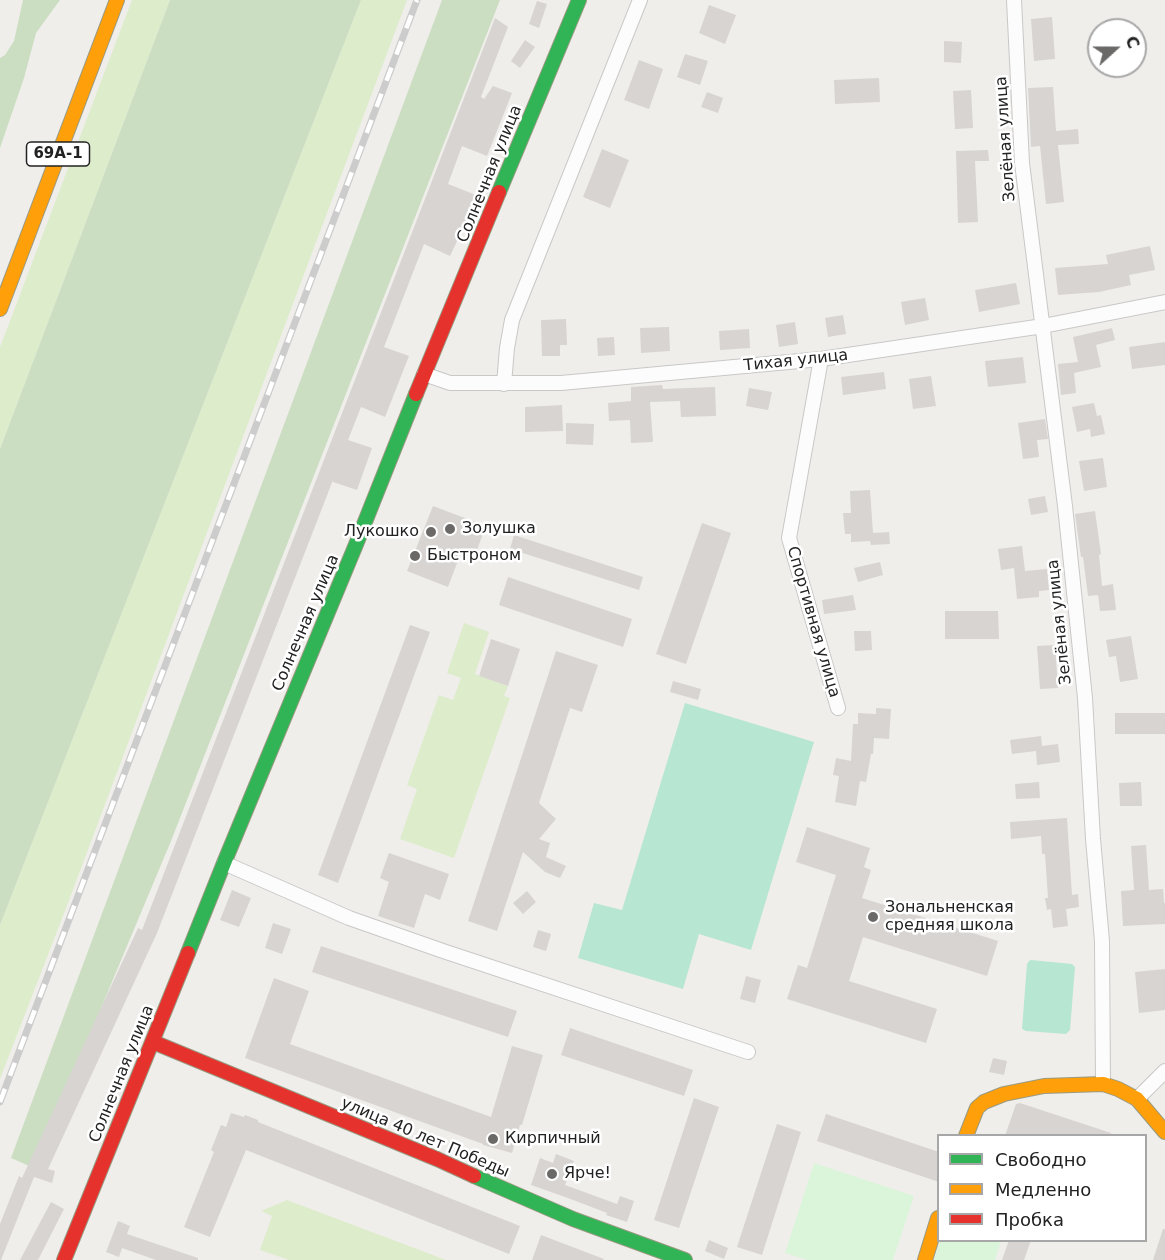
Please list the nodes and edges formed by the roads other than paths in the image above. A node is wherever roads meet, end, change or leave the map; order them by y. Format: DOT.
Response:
graph roads {
  1 [pos="117,0"];
  2 [pos="579,0"];
  3 [pos="640,0"];
  4 [pos="1014,0"];
  5 [pos="1165,302"];
  6 [pos="0,309"];
  7 [pos="1042,326"];
  8 [pos="821,359"];
  9 [pos="424,374"];
  10 [pos="504,384"];
  11 [pos="838,708"];
  12 [pos="224,863"];
  13 [pos="153,1042"];
  14 [pos="748,1052"];
  15 [pos="1165,1071"];
  16 [pos="1103,1084"];
  17 [pos="1137,1100"];
  18 [pos="1165,1132"];
  19 [pos="967,1134"];
  20 [pos="937,1224"];
  21 [pos="64,1260"];
  22 [pos="685,1260"];
  23 [pos="925,1260"];
  1 -- 6 [label="street, 69А-1"];
  2 -- 9 [label="street, Солнечная улица"];
  3 -- 10 [label="street"];
  4 -- 7 [label="street, Зелёная улица"];
  5 -- 7 [label="street, Тихая улица"];
  7 -- 8 [label="street, Тихая улица"];
  7 -- 16 [label="street, Зелёная улица"];
  8 -- 10 [label="street, Тихая улица"];
  8 -- 11 [label="street, Спортивная улица"];
  9 -- 10 [label="street, Тихая улица"];
  9 -- 12 [label="street, Солнечная улица"];
  12 -- 13 [label="street, Солнечная улица"];
  12 -- 14 [label="street"];
  13 -- 21 [label="street, Солнечная улица"];
  13 -- 22 [label="street, улица 40 лет Победы"];
  15 -- 17 [label="street"];
  16 -- 17 [label="street"];
  16 -- 19 [label="street"];
  17 -- 18 [label="street"];
  20 -- 23 [label="street"];
}
